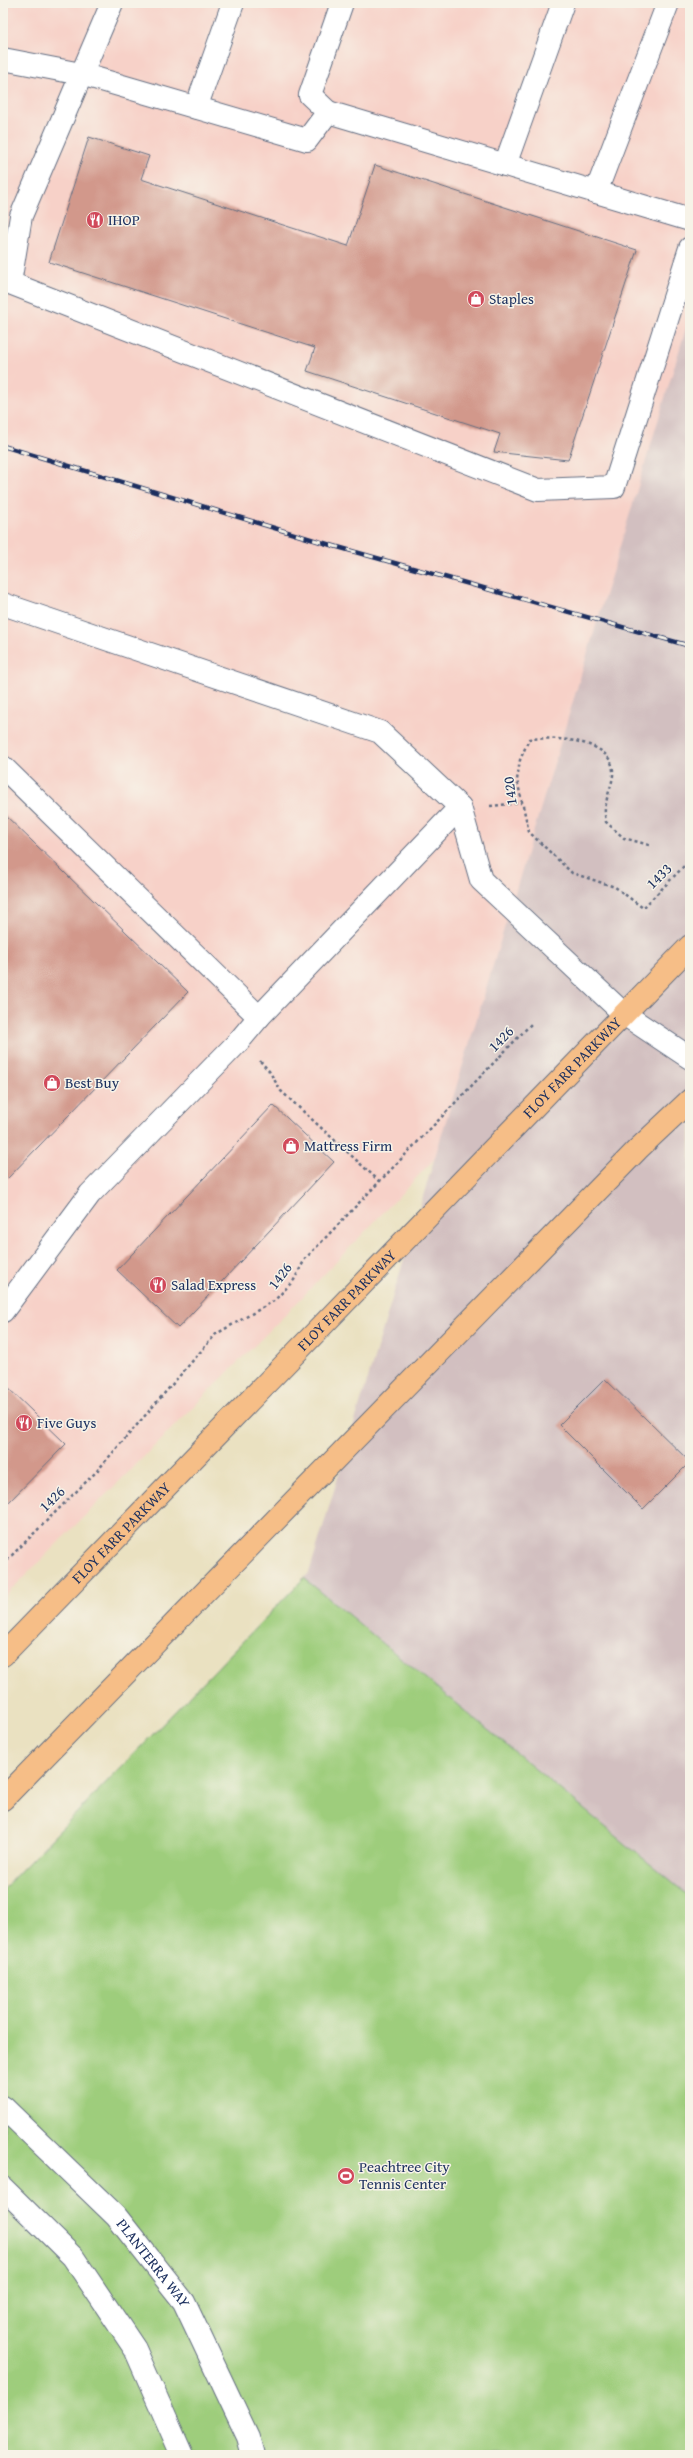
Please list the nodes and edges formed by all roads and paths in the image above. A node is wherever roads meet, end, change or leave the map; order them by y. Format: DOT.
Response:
graph roads {
  1 [pos="112,3"];
  2 [pos="233,3"];
  3 [pos="342,3"];
  4 [pos="563,3"];
  5 [pos="668,3"];
  6 [pos="3,58"];
  7 [pos="81,74"];
  8 [pos="196,108"];
  9 [pos="328,112"];
  10 [pos="505,165"];
  11 [pos="596,192"];
  12 [pos="690,220"];
  13 [pos="690,248"];
  14 [pos="3,604"];
  15 [pos="3,768"];
  16 [pos="460,807"];
  17 [pos="649,844"];
  18 [pos="690,860"];
  19 [pos="643,908"];
  20 [pos="690,946"];
  21 [pos="624,1014"];
  22 [pos="259,1017"];
  23 [pos="532,1024"];
  24 [pos="239,1041"];
  25 [pos="690,1058"];
  26 [pos="690,1100"];
  27 [pos="379,1181"];
  28 [pos="3,1311"];
  29 [pos="3,1564"];
  30 [pos="3,1655"];
  31 [pos="3,1799"];
  32 [pos="3,2107"];
  33 [pos="3,2188"];
  34 [pos="182,2455"];
  35 [pos="253,2455"];
  1 -- 7 [label="street"];
  2 -- 8 [label="street"];
  3 -- 9 [label="street"];
  4 -- 10 [label="street"];
  5 -- 11 [label="street"];
  6 -- 7 [label="street"];
  7 -- 8 [label="street"];
  7 -- 13 [label="street"];
  8 -- 9 [label="street"];
  9 -- 10 [label="street"];
  10 -- 11 [label="street"];
  11 -- 12 [label="street"];
  14 -- 16 [label="street"];
  15 -- 22 [label="street"];
  16 -- 21 [label="street"];
  16 -- 22 [label="street"];
  17 -- 19 [label="path, 1420"];
  18 -- 19 [label="path, 1433"];
  20 -- 21 [label="main road, FLOY FARR PARKWAY"];
  21 -- 25 [label="street"];
  21 -- 30 [label="main road, FLOY FARR PARKWAY"];
  22 -- 24 [label="street"];
  23 -- 27 [label="path, 1426"];
  24 -- 27 [label="path"];
  24 -- 28 [label="street"];
  26 -- 31 [label="main road"];
  27 -- 29 [label="path, 1426"];
  32 -- 35 [label="street, PLANTERRA WAY"];
  33 -- 34 [label="street"];
}
